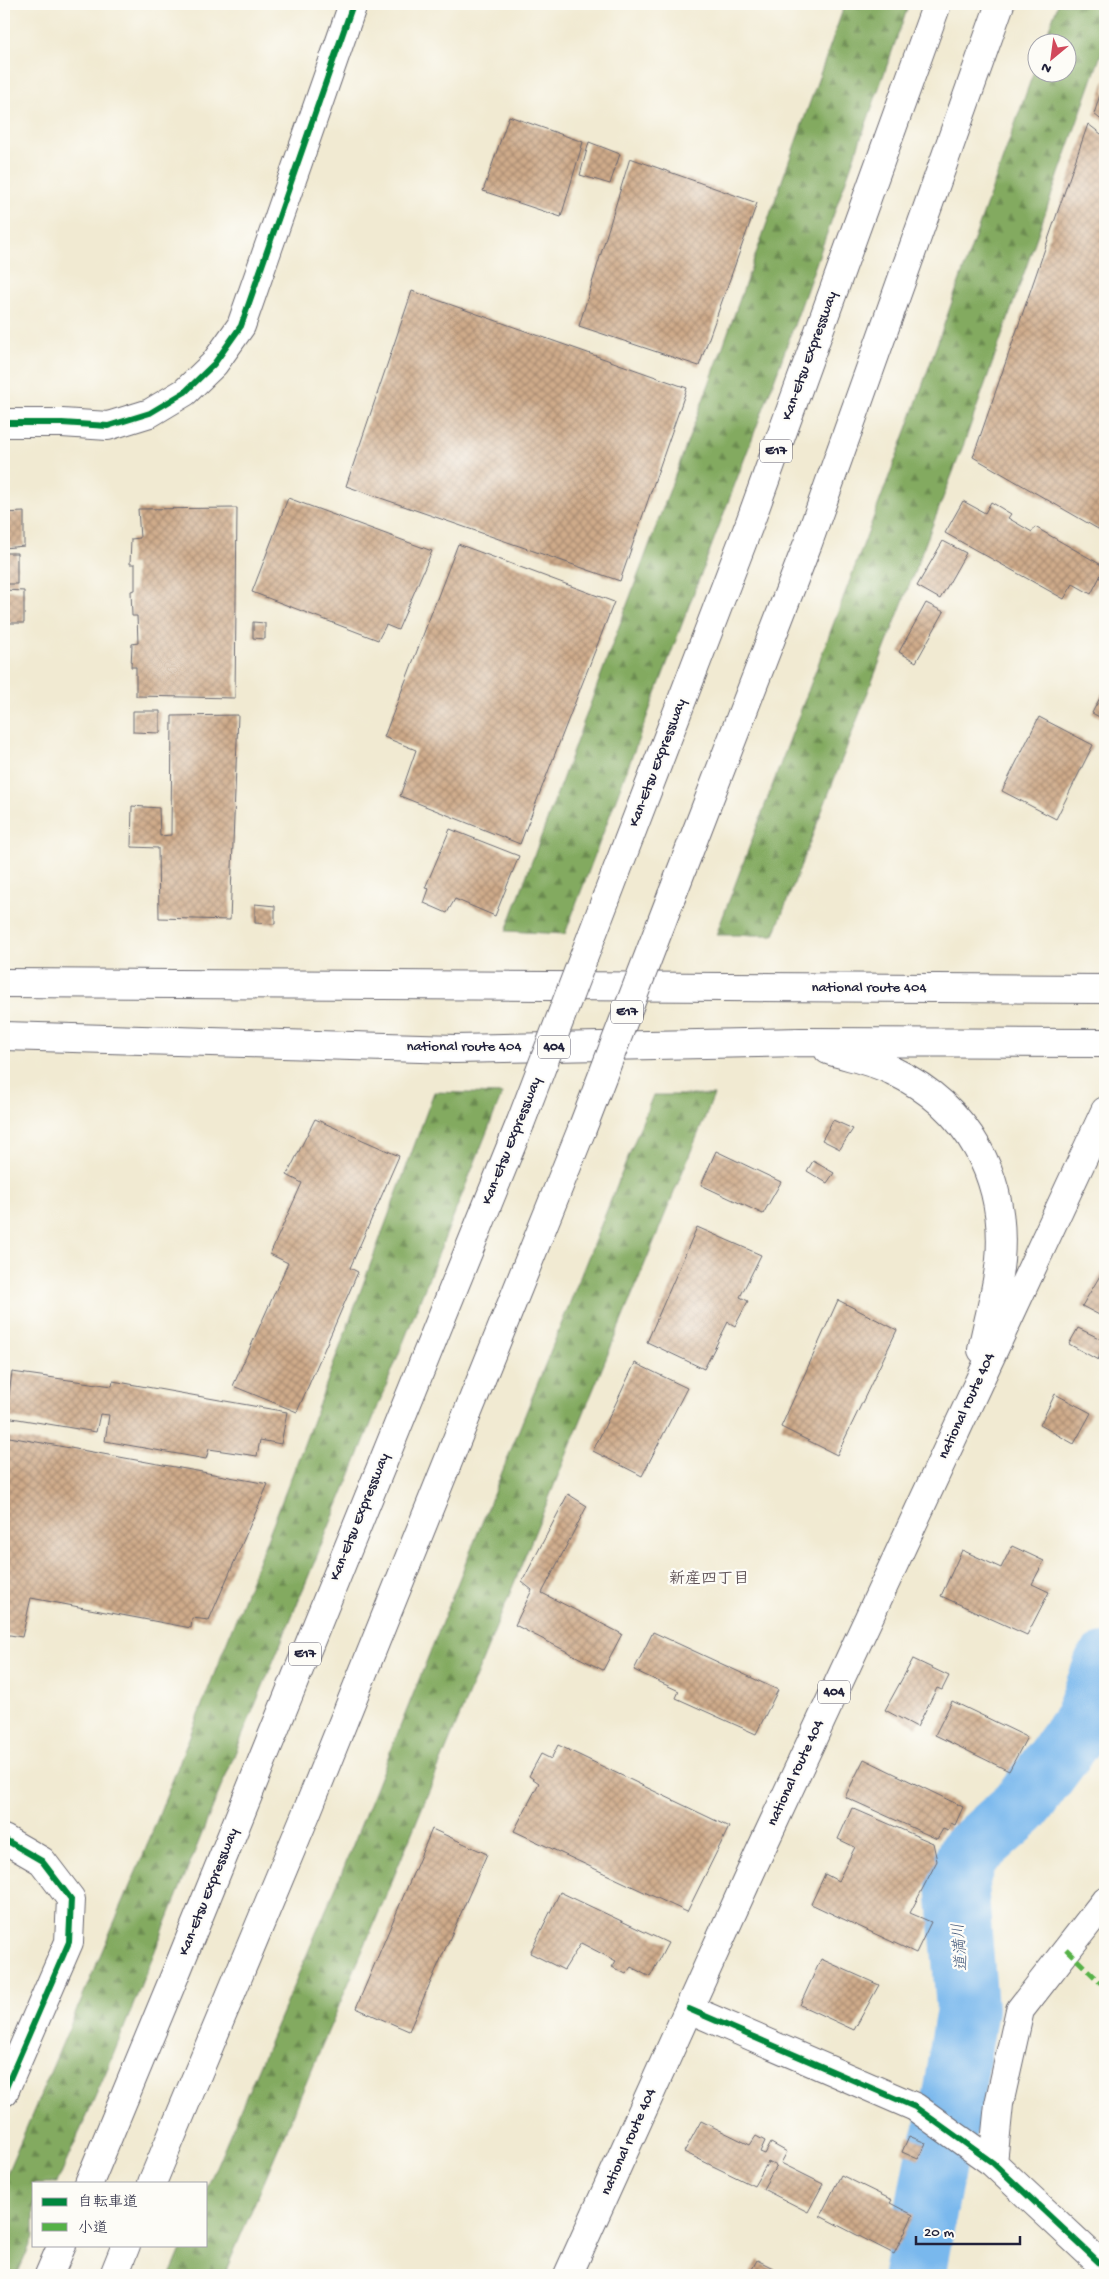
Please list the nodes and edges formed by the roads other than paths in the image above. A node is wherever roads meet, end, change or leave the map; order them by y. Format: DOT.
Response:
graph roads {
  1 [pos="353,4"];
  2 [pos="937,4"];
  3 [pos="1000,4"];
  4 [pos="4,423"];
  5 [pos="4,983"];
  6 [pos="1105,989"];
  7 [pos="4,1036"];
  8 [pos="801,1042"];
  9 [pos="1105,1043"];
  10 [pos="1105,1111"];
  11 [pos="973,1393"];
  12 [pos="4,1839"];
  13 [pos="1105,1901"];
  14 [pos="690,2009"];
  15 [pos="4,2092"];
  16 [pos="994,2163"];
  17 [pos="89,2182"];
  18 [pos="152,2182"];
  19 [pos="62,2246"];
  20 [pos="126,2246"];
  21 [pos="1105,2268"];
  22 [pos="49,2275"];
  23 [pos="114,2275"];
  24 [pos="568,2275"];
  1 -- 4 [label="main road"];
  2 -- 17 [label="main road, Kan-Etsu Expressway / E17, bridge"];
  3 -- 18 [label="main road, E17, bridge"];
  5 -- 6 [label="main road, national route 404"];
  7 -- 8 [label="main road, national route 404 / 404"];
  8 -- 9 [label="main road, national route 404 / 404"];
  8 -- 11 [label="main road"];
  10 -- 11 [label="main road, national route 404 / 404"];
  11 -- 14 [label="main road, national route 404 / 404"];
  12 -- 15 [label="main road"];
  13 -- 16 [label="main road"];
  14 -- 16 [label="main road"];
  14 -- 24 [label="main road, national route 404 / 404"];
  16 -- 21 [label="main road"];
  19 -- 22 [label="main road"];
  20 -- 23 [label="main road"];
}
